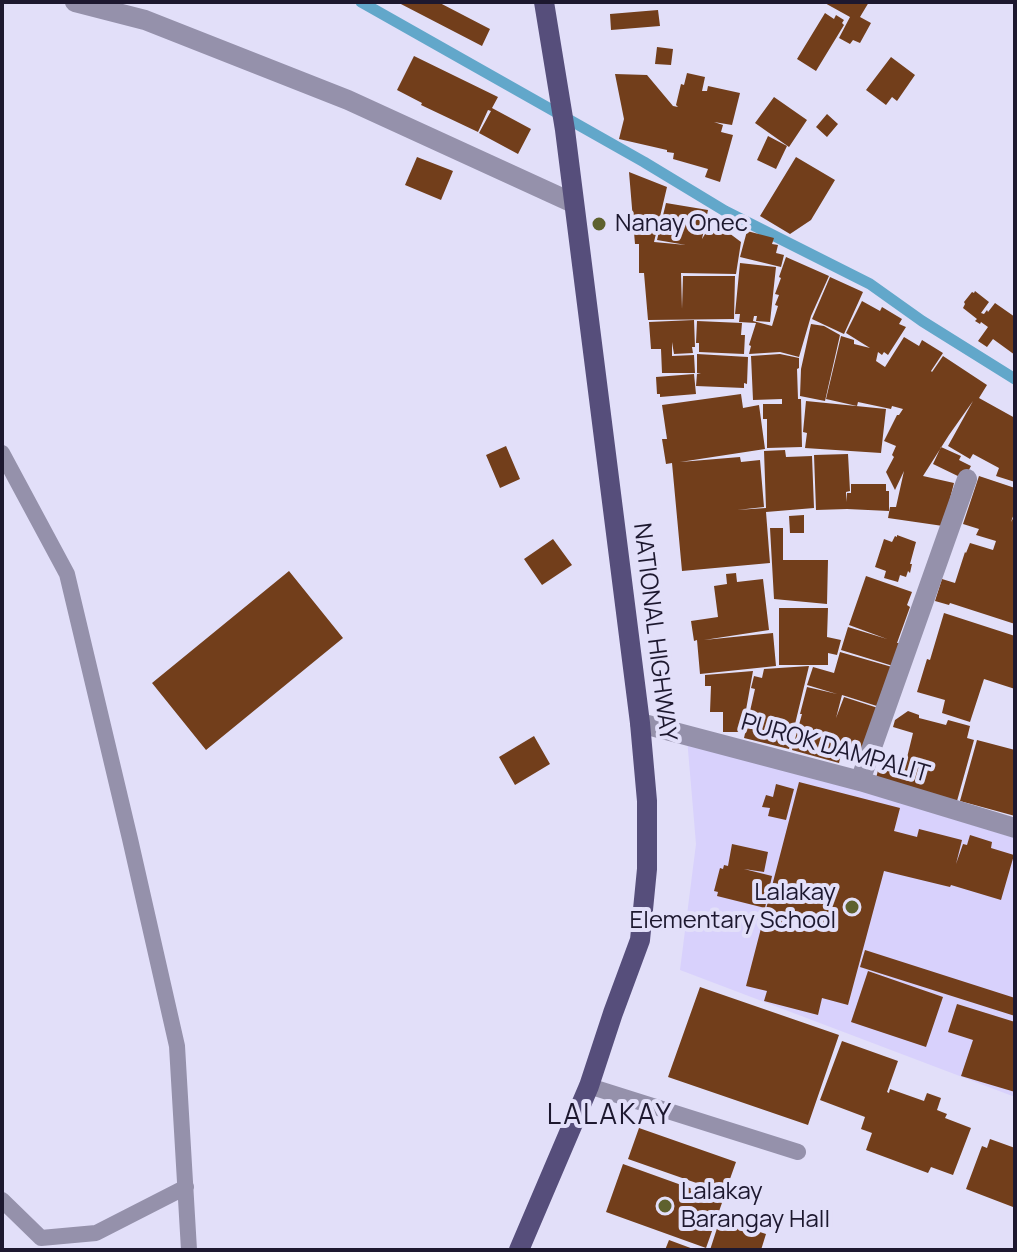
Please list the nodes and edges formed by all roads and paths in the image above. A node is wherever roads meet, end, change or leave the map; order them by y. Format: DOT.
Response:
graph roads {
  1 [pos="75,2"];
  2 [pos="544,2"];
  3 [pos="573,203"];
  4 [pos="2,453"];
  5 [pos="967,479"];
  6 [pos="640,723"];
  7 [pos="860,781"];
  8 [pos="1015,828"];
  9 [pos="589,1086"];
  10 [pos="798,1152"];
  11 [pos="186,1187"];
  12 [pos="2,1200"];
  13 [pos="189,1250"];
  14 [pos="519,1250"];
  1 -- 3 [label="street"];
  2 -- 3 [label="main road, NATIONAL HIGHWAY"];
  3 -- 6 [label="main road, NATIONAL HIGHWAY"];
  4 -- 11 [label="lane"];
  5 -- 7 [label="street"];
  6 -- 7 [label="street, PUROK DAMPALIT"];
  6 -- 9 [label="main road, NATIONAL HIGHWAY"];
  7 -- 8 [label="street, PUROK DAMPALIT"];
  9 -- 10 [label="lane"];
  9 -- 14 [label="main road, NATIONAL HIGHWAY"];
  11 -- 12 [label="lane"];
  11 -- 13 [label="lane"];
}
